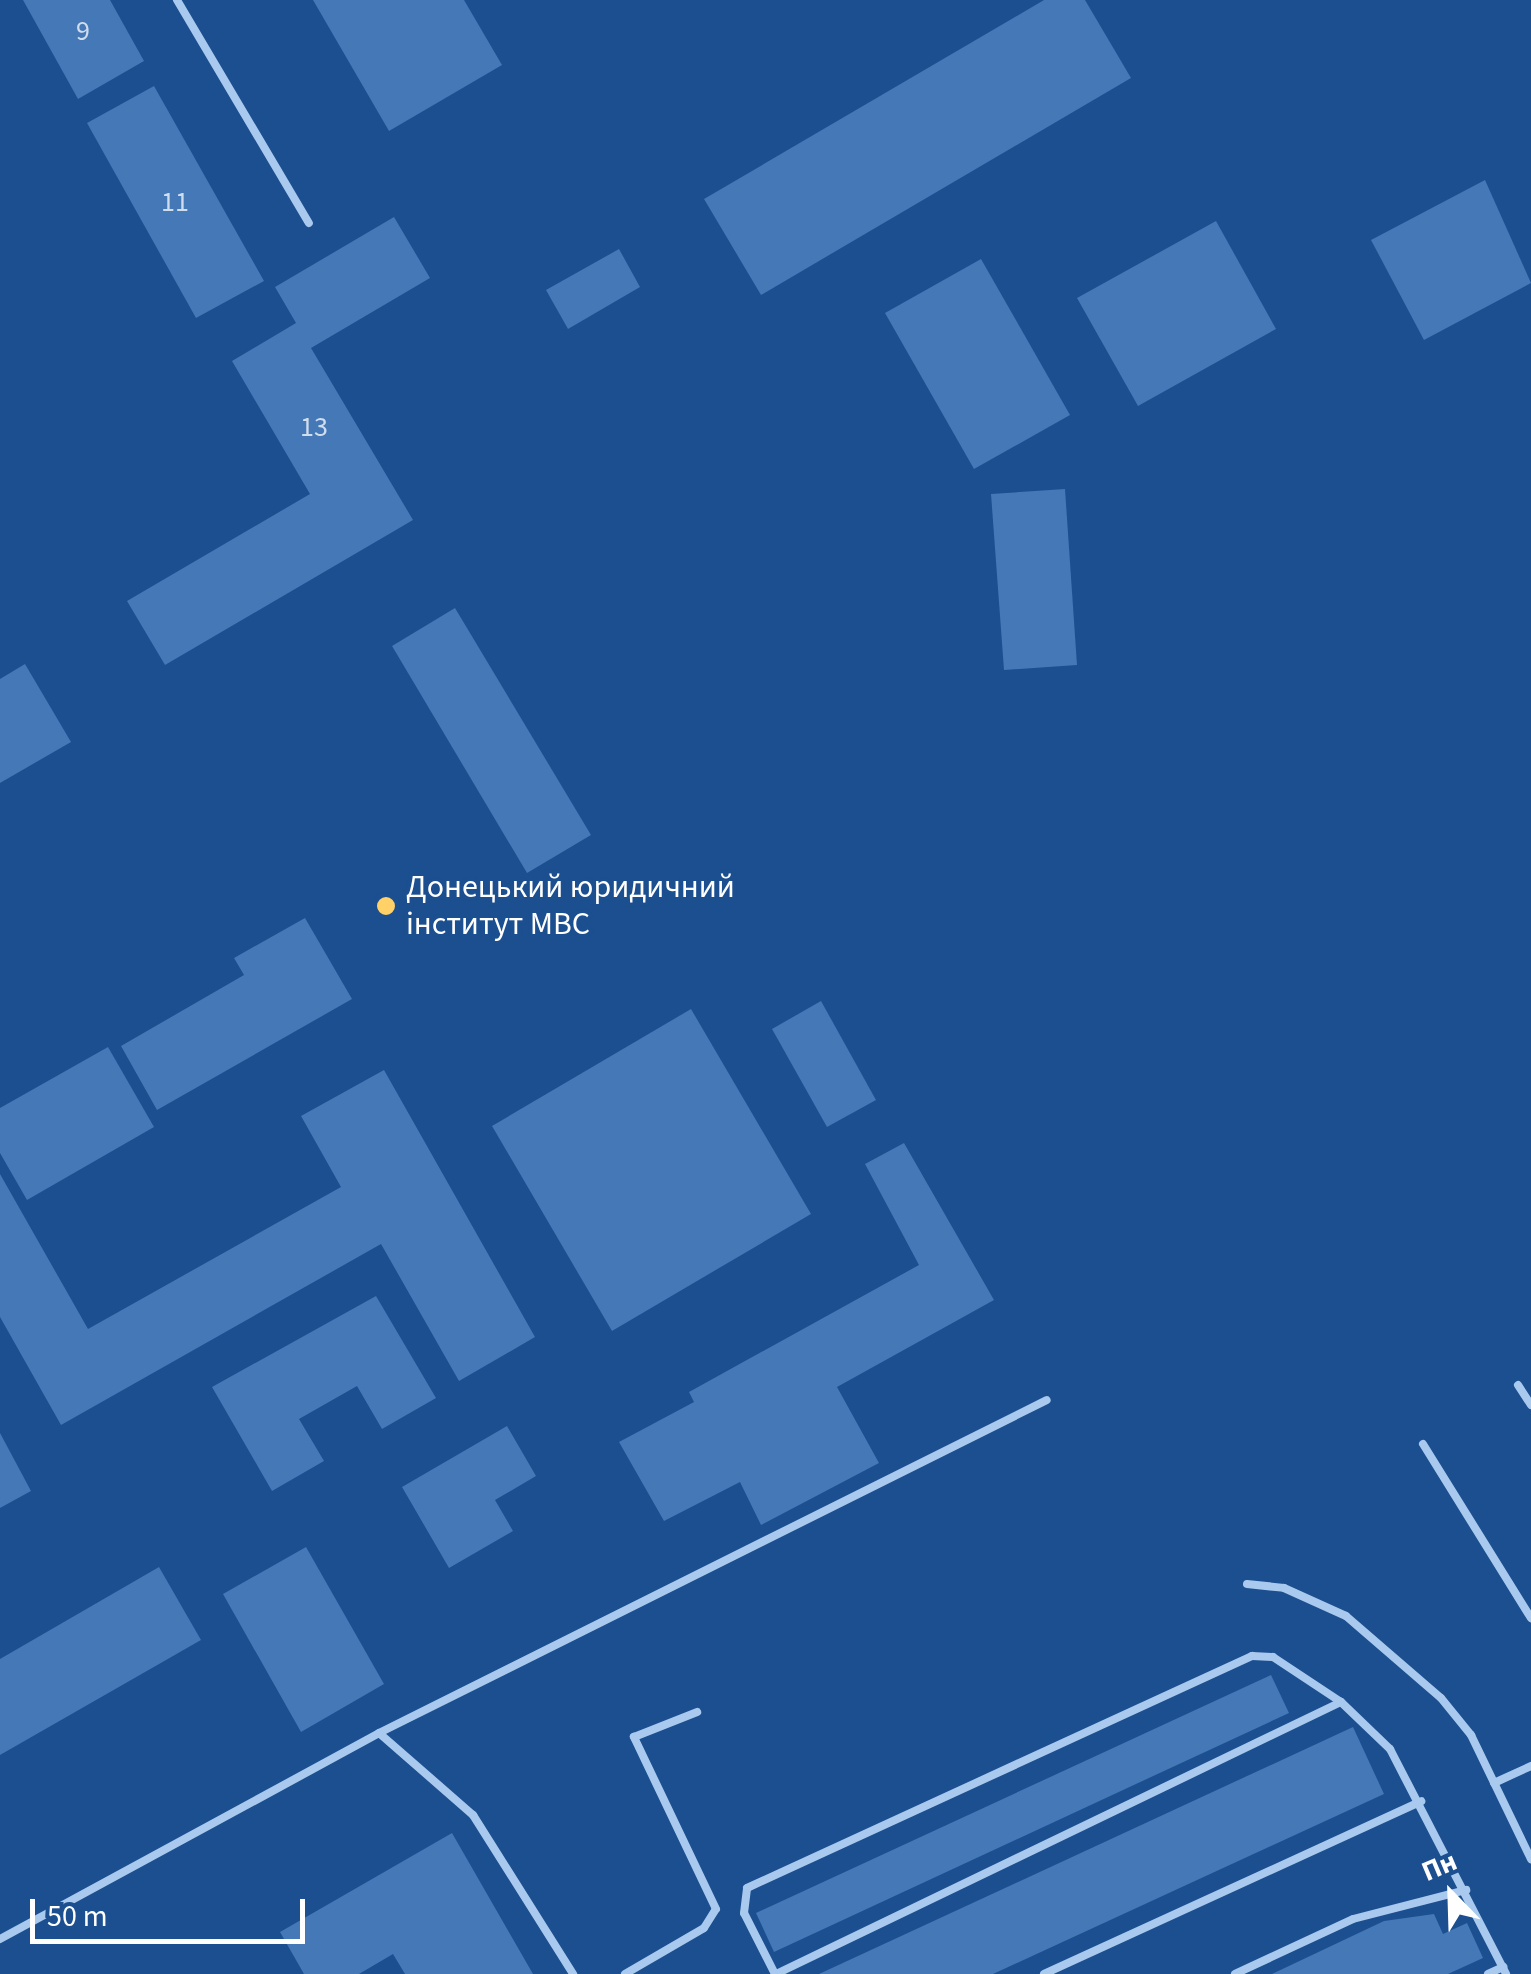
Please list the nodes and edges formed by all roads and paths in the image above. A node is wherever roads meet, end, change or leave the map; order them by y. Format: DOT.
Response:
graph roads {
  1 [pos="177,0"];
  2 [pos="309,223"];
  3 [pos="1518,1386"];
  4 [pos="1047,1400"];
  5 [pos="1531,1405"];
  6 [pos="1422,1444"];
  7 [pos="1247,1584"];
  8 [pos="1531,1618"];
  9 [pos="1341,1702"];
  10 [pos="697,1712"];
  11 [pos="379,1733"];
  12 [pos="1531,1766"];
  13 [pos="1494,1783"];
  14 [pos="1421,1801"];
  15 [pos="1531,1859"];
  16 [pos="1466,1890"];
  17 [pos="0,1939"];
  18 [pos="1504,1971"];
  19 [pos="573,1974"];
  20 [pos="625,1974"];
  21 [pos="776,1974"];
  22 [pos="1044,1974"];
  23 [pos="1236,1974"];
  24 [pos="1488,1974"];
  1 -- 2 [label="lane"];
  3 -- 5 [label="lane"];
  4 -- 11 [label="lane"];
  6 -- 8 [label="lane"];
  7 -- 13 [label="lane"];
  9 -- 14 [label="lane"];
  9 -- 21 [label="lane"];
  9 -- 21 [label="lane"];
  10 -- 20 [label="lane"];
  11 -- 17 [label="lane"];
  11 -- 19 [label="lane"];
  12 -- 13 [label="lane"];
  13 -- 15 [label="lane"];
  14 -- 16 [label="lane"];
  14 -- 22 [label="lane"];
  16 -- 18 [label="lane"];
  16 -- 23 [label="lane"];
  18 -- 24 [label="lane"];
}
